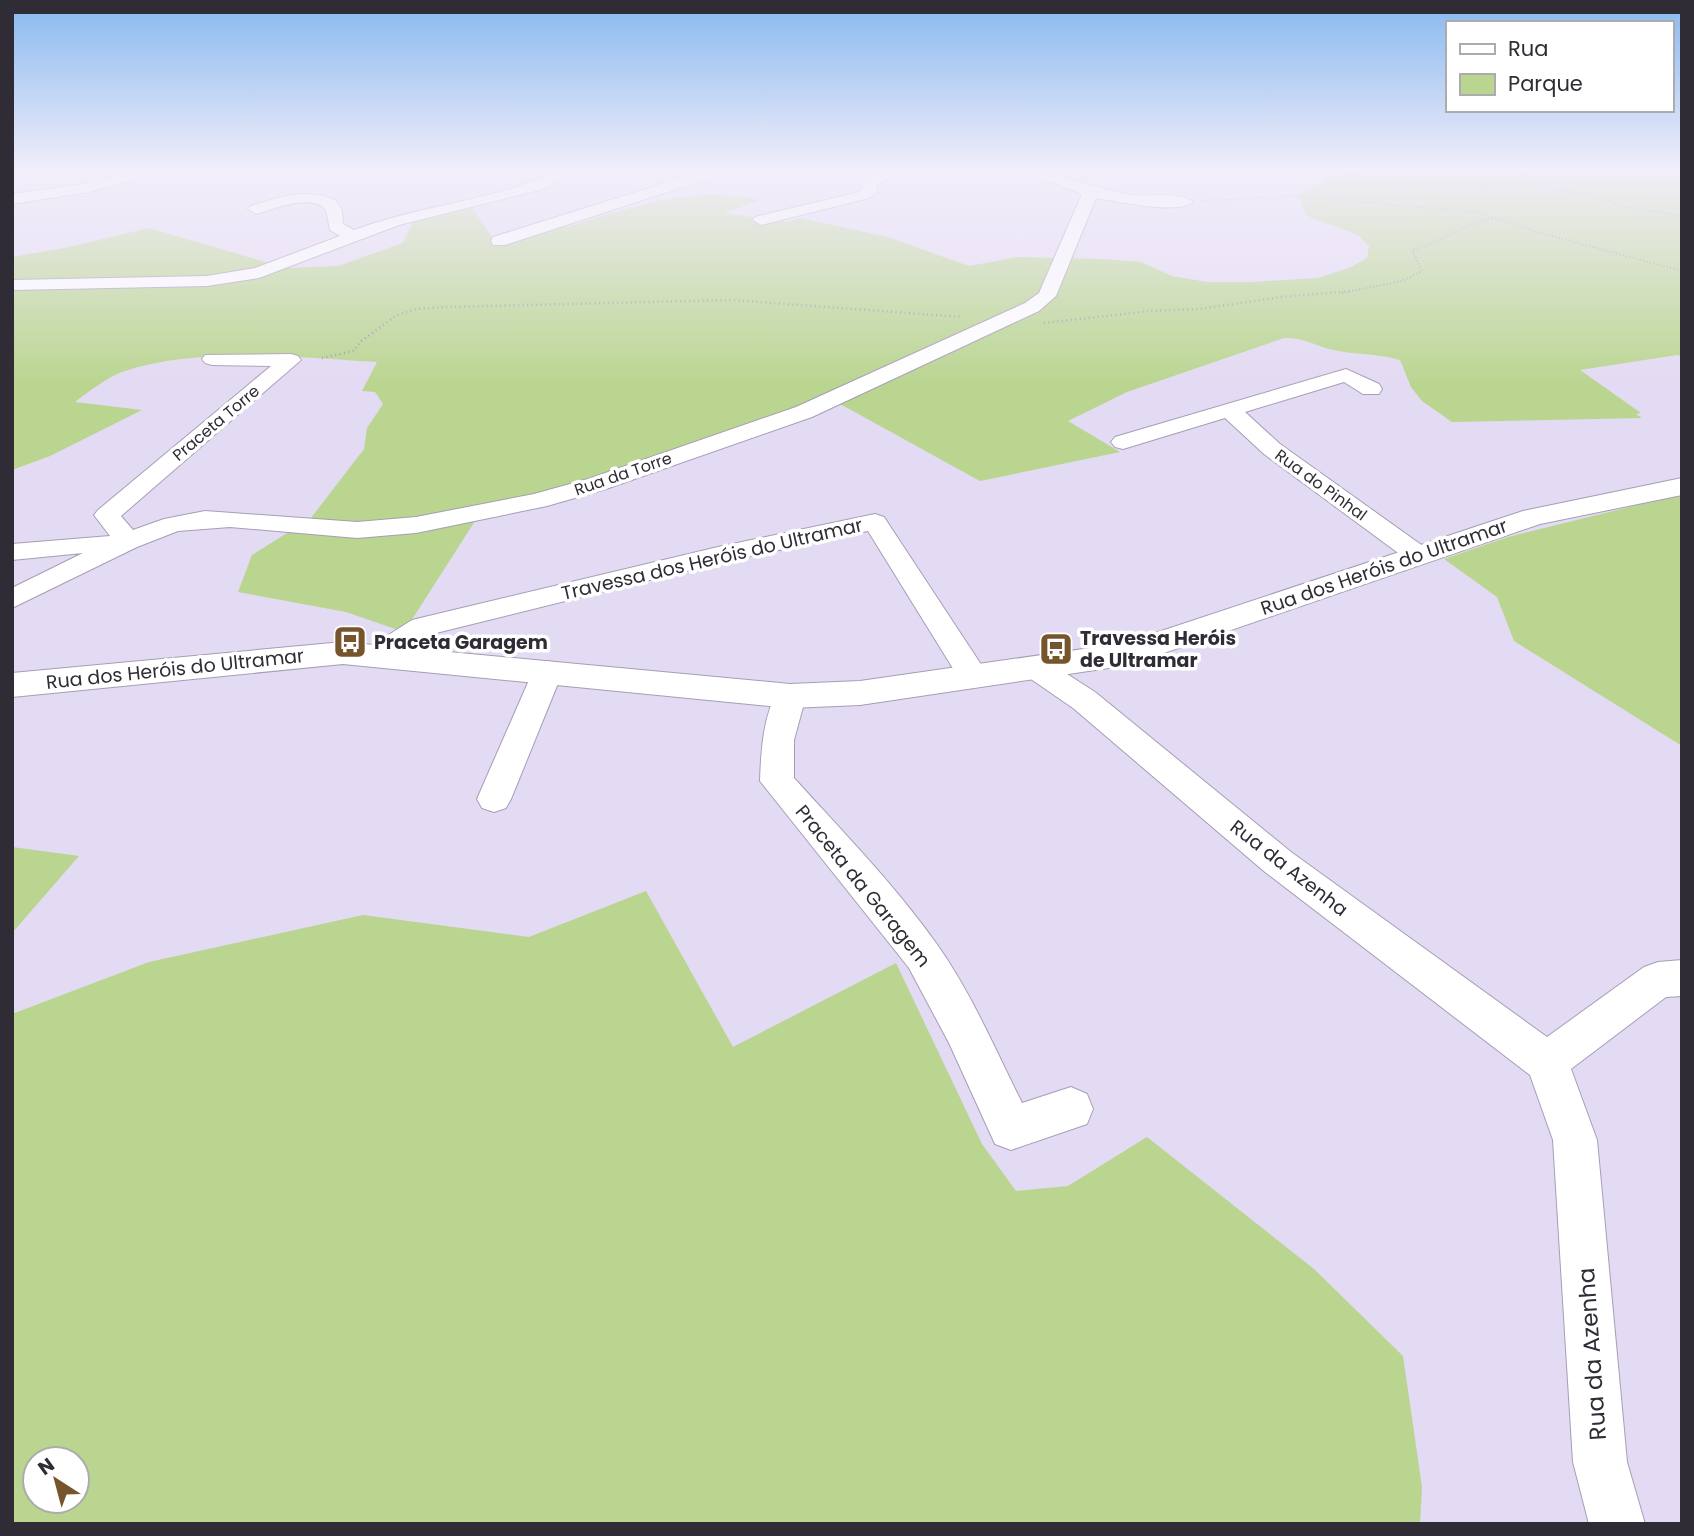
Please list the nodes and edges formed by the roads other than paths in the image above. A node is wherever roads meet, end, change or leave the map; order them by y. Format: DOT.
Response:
graph roads {
  1 [pos="335,244"];
  2 [pos="1069,244"];
  3 [pos="12,285"];
  4 [pos="212,359"];
  5 [pos="1371,389"];
  6 [pos="1229,410"];
  7 [pos="1123,442"];
  8 [pos="1682,486"];
  9 [pos="128,541"];
  10 [pos="12,552"];
  11 [pos="1418,555"];
  12 [pos="12,599"];
  13 [pos="379,655"];
  14 [pos="1036,668"];
  15 [pos="548,671"];
  16 [pos="973,676"];
  17 [pos="12,685"];
  18 [pos="790,696"];
  19 [pos="494,799"];
  20 [pos="1682,978"];
  21 [pos="1547,1062"];
  22 [pos="1071,1109"];
  23 [pos="1617,1524"];
  1 -- 3 [label="street"];
  2 -- 9 [label="street, Rua da Torre"];
  4 -- 9 [label="street, Praceta Torre"];
  5 -- 6 [label="street"];
  6 -- 7 [label="street"];
  6 -- 11 [label="street, Rua do Pinhal"];
  8 -- 11 [label="street, Rua dos Heróis do Ultramar"];
  9 -- 10 [label="street"];
  9 -- 12 [label="street, Rua da Torre"];
  11 -- 14 [label="street, Rua dos Heróis do Ultramar"];
  13 -- 15 [label="street, Rua dos Heróis do Ultramar"];
  13 -- 16 [label="street, Travessa dos Heróis do Ultramar"];
  13 -- 17 [label="street, Rua dos Heróis do Ultramar"];
  14 -- 16 [label="street, Rua dos Heróis do Ultramar"];
  14 -- 21 [label="street, Rua da Azenha"];
  15 -- 18 [label="street, Rua dos Heróis do Ultramar"];
  15 -- 19 [label="street"];
  16 -- 18 [label="street, Rua dos Heróis do Ultramar"];
  18 -- 22 [label="street, Praceta da Garagem"];
  20 -- 21 [label="street"];
  21 -- 23 [label="street, Rua da Azenha"];
}
